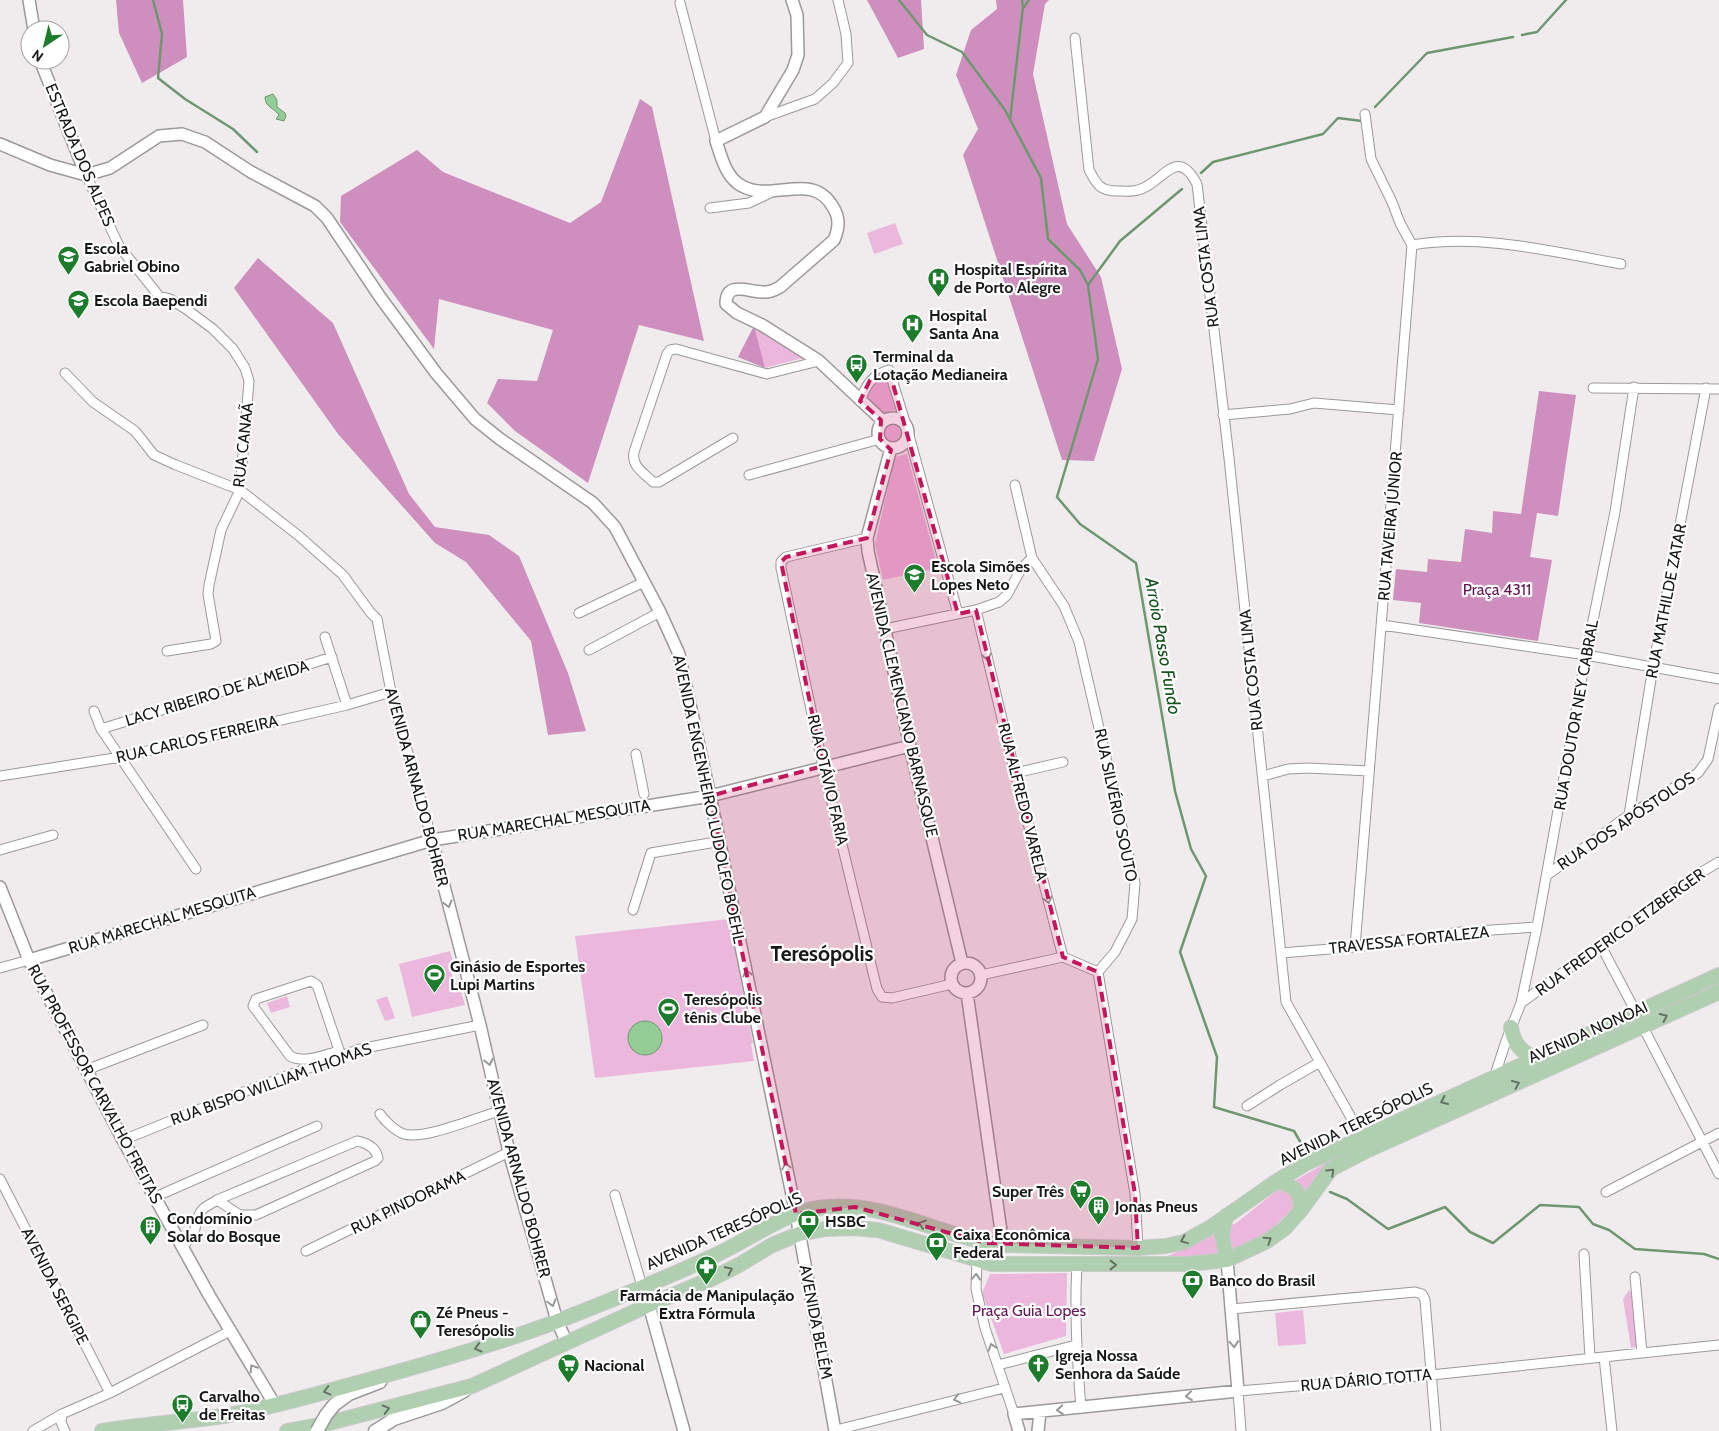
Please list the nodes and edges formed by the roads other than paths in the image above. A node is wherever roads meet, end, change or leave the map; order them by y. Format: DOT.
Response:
graph roads {
  1 [pos="29,0"];
  2 [pos="792,0"];
  3 [pos="838,0"];
  4 [pos="680,3"];
  5 [pos="32,20"];
  6 [pos="1075,38"];
  7 [pos="44,70"];
  8 [pos="1365,114"];
  9 [pos="765,117"];
  10 [pos="716,141"];
  11 [pos="0,144"];
  12 [pos="86,175"];
  13 [pos="772,192"];
  14 [pos="710,208"];
  15 [pos="1412,245"];
  16 [pos="1621,264"];
  17 [pos="159,296"];
  18 [pos="819,361"];
  19 [pos="65,373"];
  20 [pos="1634,387"];
  21 [pos="1593,388"];
  22 [pos="1706,388"];
  23 [pos="1719,389"];
  24 [pos="860,401"];
  25 [pos="1399,410"];
  26 [pos="1223,415"];
  27 [pos="883,421"];
  28 [pos="907,428"];
  29 [pos="733,438"];
  30 [pos="880,439"];
  31 [pos="892,448"];
  32 [pos="749,475"];
  33 [pos="1015,485"];
  34 [pos="240,490"];
  35 [pos="868,538"];
  36 [pos="1032,558"];
  37 [pos="644,582"];
  38 [pos="976,610"];
  39 [pos="660,612"];
  40 [pos="579,614"];
  41 [pos="958,614"];
  42 [pos="1382,625"];
  43 [pos="885,629"];
  44 [pos="325,637"];
  45 [pos="167,650"];
  46 [pos="589,650"];
  47 [pos="1586,655"];
  48 [pos="332,657"];
  49 [pos="1653,667"];
  50 [pos="1719,679"];
  51 [pos="391,692"];
  52 [pos="347,705"];
  53 [pos="1719,708"];
  54 [pos="94,711"];
  55 [pos="101,729"];
  56 [pos="910,746"];
  57 [pos="636,754"];
  58 [pos="122,757"];
  59 [pos="1063,762"];
  60 [pos="824,766"];
  61 [pos="1370,771"];
  62 [pos="1014,773"];
  63 [pos="0,776"];
  64 [pos="1263,776"];
  65 [pos="644,794"];
  66 [pos="710,796"];
  67 [pos="1629,815"];
  68 [pos="53,835"];
  69 [pos="432,840"];
  70 [pos="710,843"];
  71 [pos="0,850"];
  72 [pos="1719,862"];
  73 [pos="196,869"];
  74 [pos="1547,875"];
  75 [pos="0,887"];
  76 [pos="633,910"];
  77 [pos="1537,927"];
  78 [pos="1600,944"];
  79 [pos="1355,947"];
  80 [pos="1281,953"];
  81 [pos="1064,957"];
  82 [pos="29,960"];
  83 [pos="962,963"];
  84 [pos="0,968"];
  85 [pos="1098,972"];
  86 [pos="981,975"];
  87 [pos="1719,975"];
  88 [pos="952,984"];
  89 [pos="1719,992"];
  90 [pos="968,994"];
  91 [pos="1521,1003"];
  92 [pos="1637,1014"];
  93 [pos="203,1025"];
  94 [pos="480,1025"];
  95 [pos="1511,1027"];
  96 [pos="1643,1027"];
  97 [pos="340,1054"];
  98 [pos="1537,1058"];
  99 [pos="1320,1062"];
  100 [pos="86,1070"];
  101 [pos="1488,1080"];
  102 [pos="1471,1103"];
  103 [pos="1247,1106"];
  104 [pos="500,1111"];
  105 [pos="380,1114"];
  106 [pos="317,1126"];
  107 [pos="1719,1133"];
  108 [pos="1362,1137"];
  109 [pos="123,1140"];
  110 [pos="1703,1141"];
  111 [pos="509,1152"];
  112 [pos="1719,1174"];
  113 [pos="0,1180"];
  114 [pos="1277,1181"];
  115 [pos="1606,1192"];
  116 [pos="615,1195"];
  117 [pos="155,1197"];
  118 [pos="217,1200"];
  119 [pos="1301,1210"];
  120 [pos="796,1214"];
  121 [pos="1226,1216"];
  122 [pos="800,1234"];
  123 [pos="1003,1245"];
  124 [pos="182,1246"];
  125 [pos="1138,1248"];
  126 [pos="306,1251"];
  127 [pos="1584,1254"];
  128 [pos="977,1260"];
  129 [pos="1227,1260"];
  130 [pos="1078,1265"];
  131 [pos="1635,1277"];
  132 [pos="642,1286"];
  133 [pos="649,1305"];
  134 [pos="1231,1309"];
  135 [pos="557,1321"];
  136 [pos="230,1331"];
  137 [pos="567,1343"];
  138 [pos="1719,1345"];
  139 [pos="1076,1346"];
  140 [pos="1642,1353"];
  141 [pos="1604,1357"];
  142 [pos="1590,1358"];
  143 [pos="425,1364"];
  144 [pos="998,1365"];
  145 [pos="1431,1375"];
  146 [pos="472,1386"];
  147 [pos="1004,1388"];
  148 [pos="1238,1391"];
  149 [pos="110,1393"];
  150 [pos="276,1405"];
  151 [pos="1081,1408"];
  152 [pos="1040,1412"];
  153 [pos="62,1414"];
  154 [pos="1014,1414"];
  155 [pos="865,1427"];
  156 [pos="835,1430"];
  157 [pos="33,1431"];
  158 [pos="65,1431"];
  159 [pos="102,1431"];
  160 [pos="287,1431"];
  161 [pos="318,1431"];
  162 [pos="375,1431"];
  163 [pos="684,1431"];
  164 [pos="1019,1431"];
  165 [pos="1038,1431"];
  166 [pos="1241,1431"];
  167 [pos="1436,1431"];
  168 [pos="1612,1431"];
  1 -- 5 [label="street"];
  2 -- 9 [label="street"];
  3 -- 9 [label="street"];
  4 -- 10 [label="street"];
  6 -- 26 [label="street, RUA COSTA LIMA"];
  7 -- 12 [label="street, ESTRADA DOS ALPES"];
  8 -- 15 [label="street"];
  9 -- 10 [label="street"];
  10 -- 13 [label="street"];
  11 -- 12 [label="street"];
  12 -- 17 [label="street, ESTRADA DOS ALPES"];
  12 -- 37 [label="street, AVENIDA ENGENHEIRO LUDOLFO BOEHL"];
  13 -- 14 [label="street"];
  13 -- 18 [label="street"];
  15 -- 16 [label="street"];
  15 -- 25 [label="street, RUA TAVEIRA JÚNIOR"];
  17 -- 34 [label="street, RUA CANAÃ"];
  18 -- 24 [label="street"];
  18 -- 29 [label="street"];
  19 -- 34 [label="street, AVENIDA ARNALDO BOHRER"];
  20 -- 21 [label="street"];
  20 -- 22 [label="street"];
  20 -- 47 [label="street, RUA DOUTOR NEY CABRAL"];
  22 -- 23 [label="street"];
  22 -- 49 [label="street, RUA MATHILDE ZATAR"];
  24 -- 27 [label="street"];
  24 -- 28 [label="street"];
  25 -- 26 [label="street"];
  25 -- 42 [label="street, RUA TAVEIRA JÚNIOR"];
  26 -- 64 [label="street, RUA COSTA LIMA"];
  27 -- 28 [label="street"];
  27 -- 30 [label="street"];
  28 -- 31 [label="street"];
  28 -- 41 [label="street"];
  30 -- 31 [label="street"];
  30 -- 32 [label="street"];
  31 -- 35 [label="street, AVENIDA CLEMENCIANO BARNASQUE"];
  33 -- 36 [label="street, RUA SILVÉRIO SOUTO"];
  34 -- 45 [label="street, RUA CANAÃ"];
  34 -- 51 [label="street, AVENIDA ARNALDO BOHRER"];
  35 -- 43 [label="street, AVENIDA CLEMENCIANO BARNASQUE"];
  35 -- 60 [label="street, RUA OTÁVIO FARIA"];
  36 -- 38 [label="street"];
  36 -- 85 [label="street, RUA SILVÉRIO SOUTO"];
  37 -- 39 [label="street, AVENIDA ENGENHEIRO LUDOLFO BOEHL"];
  37 -- 40 [label="street"];
  38 -- 41 [label="street"];
  38 -- 62 [label="street, RUA ALFREDO VARELA, one-way"];
  39 -- 46 [label="street"];
  39 -- 66 [label="street, AVENIDA ENGENHEIRO LUDOLFO BOEHL"];
  41 -- 43 [label="street"];
  42 -- 47 [label="street"];
  42 -- 61 [label="street, RUA TAVEIRA JÚNIOR"];
  43 -- 56 [label="street, AVENIDA CLEMENCIANO BARNASQUE"];
  44 -- 48 [label="street"];
  47 -- 49 [label="street"];
  47 -- 74 [label="street, RUA DOUTOR NEY CABRAL"];
  48 -- 52 [label="street"];
  48 -- 55 [label="street, LACY RIBEIRO DE ALMEIDA"];
  49 -- 50 [label="street"];
  49 -- 67 [label="street, RUA MATHILDE ZATAR"];
  51 -- 52 [label="street, RUA CARLOS FERREIRA"];
  51 -- 69 [label="street, AVENIDA ARNALDO BOHRER"];
  52 -- 58 [label="street, RUA CARLOS FERREIRA"];
  53 -- 67 [label="street, RUA DOS APÓSTOLOS"];
  54 -- 55 [label="street"];
  55 -- 58 [label="street"];
  56 -- 60 [label="street, RUA MARECHAL MESQUITA"];
  56 -- 83 [label="street, AVENIDA CLEMENCIANO BARNASQUE"];
  57 -- 65 [label="street"];
  58 -- 63 [label="street, RUA CARLOS FERREIRA"];
  58 -- 73 [label="street"];
  59 -- 62 [label="street"];
  60 -- 66 [label="street, RUA MARECHAL MESQUITA"];
  60 -- 88 [label="street, RUA OTÁVIO FARIA"];
  61 -- 64 [label="street"];
  61 -- 79 [label="street, RUA TAVEIRA JÚNIOR"];
  62 -- 81 [label="street, RUA ALFREDO VARELA, one-way"];
  64 -- 80 [label="street, RUA COSTA LIMA"];
  66 -- 69 [label="street, RUA MARECHAL MESQUITA"];
  120 -- 66 [label="street, AVENIDA ENGENHEIRO LUDOLFO BOEHL, one-way"];
  67 -- 74 [label="street, RUA DOS APÓSTOLOS"];
  68 -- 71 [label="street"];
  69 -- 82 [label="street, RUA MARECHAL MESQUITA"];
  69 -- 94 [label="street, AVENIDA ARNALDO BOHRER, one-way"];
  70 -- 76 [label="street"];
  72 -- 78 [label="street, RUA FREDERICO ETZBERGER"];
  74 -- 77 [label="street, RUA DOUTOR NEY CABRAL"];
  75 -- 82 [label="street, RUA PROFESSOR CARVALHO FREITAS"];
  77 -- 79 [label="street, TRAVESSA FORTALEZA"];
  77 -- 91 [label="street, RUA DOUTOR NEY CABRAL"];
  78 -- 91 [label="street, RUA FREDERICO ETZBERGER"];
  78 -- 92 [label="street"];
  79 -- 80 [label="street, TRAVESSA FORTALEZA"];
  80 -- 99 [label="street, RUA COSTA LIMA"];
  81 -- 85 [label="street"];
  81 -- 86 [label="street"];
  82 -- 84 [label="street, RUA MARECHAL MESQUITA"];
  82 -- 100 [label="street, RUA PROFESSOR CARVALHO FREITAS"];
  83 -- 86 [label="street"];
  83 -- 88 [label="street"];
  85 -- 125 [label="street"];
  86 -- 90 [label="street"];
  87 -- 92 [label="main road, AVENIDA NONOAI"];
  88 -- 90 [label="street"];
  96 -- 89 [label="main road, AVENIDA NONOAI, one-way"];
  90 -- 123 [label="street"];
  91 -- 95 [label="street, RUA DOUTOR NEY CABRAL"];
  92 -- 98 [label="main road, AVENIDA NONOAI"];
  93 -- 100 [label="street"];
  94 -- 97 [label="street, RUA BISPO WILLIAM THOMAS"];
  94 -- 104 [label="street, AVENIDA ARNALDO BOHRER, one-way"];
  95 -- 98 [label="main road"];
  95 -- 101 [label="street, RUA DOUTOR NEY CABRAL"];
  102 -- 96 [label="main road, AVENIDA NONOAI, one-way"];
  96 -- 110 [label="street"];
  97 -- 97 [label="street"];
  97 -- 109 [label="street, RUA BISPO WILLIAM THOMAS"];
  98 -- 101 [label="main road, AVENIDA NONOAI"];
  99 -- 103 [label="street"];
  99 -- 108 [label="street, RUA COSTA LIMA"];
  100 -- 109 [label="street, RUA PROFESSOR CARVALHO FREITAS"];
  101 -- 102 [label="main road"];
  101 -- 108 [label="main road, AVENIDA TERESÓPOLIS, one-way"];
  119 -- 102 [label="main road, AVENIDA TERESÓPOLIS, one-way"];
  104 -- 105 [label="street"];
  104 -- 111 [label="street, AVENIDA ARNALDO BOHRER"];
  106 -- 117 [label="street"];
  107 -- 110 [label="street"];
  108 -- 114 [label="main road, AVENIDA TERESÓPOLIS"];
  109 -- 117 [label="street, RUA PROFESSOR CARVALHO FREITAS"];
  110 -- 112 [label="street"];
  110 -- 115 [label="street"];
  111 -- 126 [label="street, RUA PINDORAMA"];
  111 -- 135 [label="street, AVENIDA ARNALDO BOHRER, one-way"];
  113 -- 149 [label="street, AVENIDA SERGIPE"];
  114 -- 119 [label="main road"];
  114 -- 121 [label="main road, AVENIDA TERESÓPOLIS"];
  116 -- 132 [label="street"];
  117 -- 124 [label="street, RUA PROFESSOR CARVALHO FREITAS"];
  118 -- 118 [label="street"];
  118 -- 124 [label="street"];
  129 -- 119 [label="main road, AVENIDA TERESÓPOLIS, one-way"];
  120 -- 122 [label="street, AVENIDA BELÉM"];
  123 -- 120 [label="main road, AVENIDA TERESÓPOLIS, one-way"];
  120 -- 132 [label="main road, AVENIDA TERESÓPOLIS"];
  121 -- 125 [label="main road, AVENIDA TERESÓPOLIS, one-way"];
  121 -- 129 [label="main road"];
  122 -- 128 [label="main road, AVENIDA TERESÓPOLIS"];
  133 -- 122 [label="main road, AVENIDA TERESÓPOLIS, one-way"];
  122 -- 156 [label="street, AVENIDA BELÉM"];
  123 -- 125 [label="main road, AVENIDA TERESÓPOLIS"];
  124 -- 136 [label="street, RUA PROFESSOR CARVALHO FREITAS"];
  127 -- 142 [label="street"];
  128 -- 130 [label="main road, AVENIDA TERESÓPOLIS"];
  144 -- 128 [label="street, one-way"];
  130 -- 129 [label="main road, AVENIDA TERESÓPOLIS, one-way"];
  129 -- 134 [label="street"];
  130 -- 139 [label="street"];
  131 -- 140 [label="street"];
  132 -- 135 [label="main road, AVENIDA TERESÓPOLIS"];
  133 -- 137 [label="main road, AVENIDA TERESÓPOLIS"];
  133 -- 163 [label="street"];
  134 -- 145 [label="street"];
  134 -- 148 [label="street, one-way"];
  135 -- 137 [label="street, AVENIDA ARNALDO BOHRER"];
  135 -- 143 [label="main road, AVENIDA TERESÓPOLIS, one-way"];
  136 -- 149 [label="street"];
  150 -- 136 [label="street, RUA PROFESSOR CARVALHO FREITAS, one-way"];
  137 -- 146 [label="main road, AVENIDA TERESÓPOLIS"];
  138 -- 140 [label="street, RUA DÁRIO TOTTA"];
  139 -- 144 [label="street"];
  139 -- 151 [label="street"];
  140 -- 141 [label="street, RUA DÁRIO TOTTA"];
  141 -- 142 [label="street, RUA DÁRIO TOTTA"];
  141 -- 168 [label="street"];
  142 -- 145 [label="street, RUA DÁRIO TOTTA"];
  143 -- 150 [label="main road, one-way"];
  143 -- 161 [label="main road, AVENIDA TERESÓPOLIS, bridge"];
  144 -- 147 [label="street"];
  145 -- 148 [label="street, RUA DÁRIO TOTTA"];
  145 -- 167 [label="street"];
  160 -- 146 [label="main road, one-way"];
  146 -- 162 [label="main road, AVENIDA TERESÓPOLIS"];
  147 -- 154 [label="street"];
  147 -- 155 [label="street, one-way"];
  148 -- 151 [label="street, RUA DÁRIO TOTTA, one-way"];
  148 -- 166 [label="street"];
  149 -- 153 [label="street"];
  150 -- 159 [label="main road"];
  151 -- 152 [label="street, RUA DÁRIO TOTTA, one-way"];
  152 -- 154 [label="street, RUA DÁRIO TOTTA"];
  152 -- 165 [label="street"];
  153 -- 157 [label="street"];
  153 -- 158 [label="street"];
  154 -- 164 [label="street"];
  155 -- 156 [label="street"];
}
